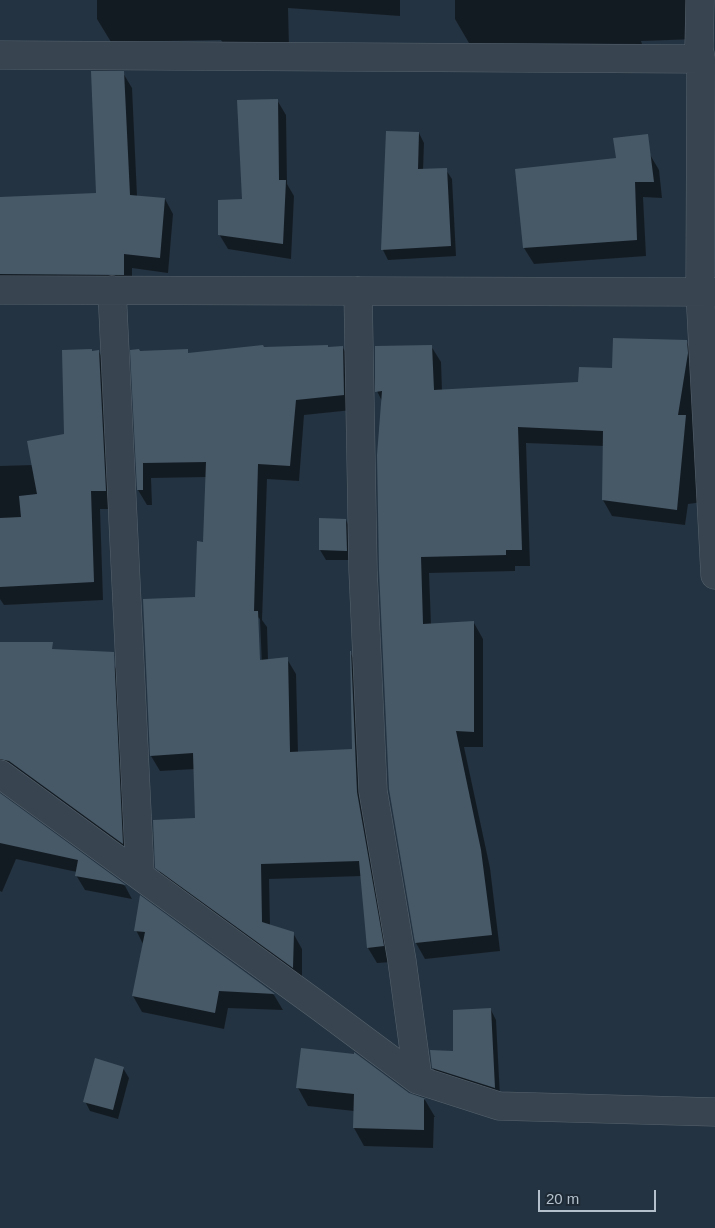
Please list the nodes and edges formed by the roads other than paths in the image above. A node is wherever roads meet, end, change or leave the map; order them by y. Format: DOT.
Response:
graph roads {
  1 [pos="700,0"];
  2 [pos="705,52"];
  3 [pos="0,54"];
  4 [pos="0,290"];
  5 [pos="112,290"];
  6 [pos="358,291"];
  7 [pos="708,292"];
  8 [pos="715,575"];
  9 [pos="0,774"];
  10 [pos="140,876"];
  11 [pos="418,1080"];
  12 [pos="715,1112"];
  1 -- 2 [label="street"];
  2 -- 3 [label="street"];
  2 -- 7 [label="street"];
  4 -- 5 [label="street"];
  5 -- 6 [label="street"];
  5 -- 10 [label="street"];
  6 -- 7 [label="street"];
  6 -- 11 [label="street"];
  7 -- 8 [label="street"];
  9 -- 10 [label="street"];
  10 -- 11 [label="street"];
  11 -- 12 [label="street"];
}
